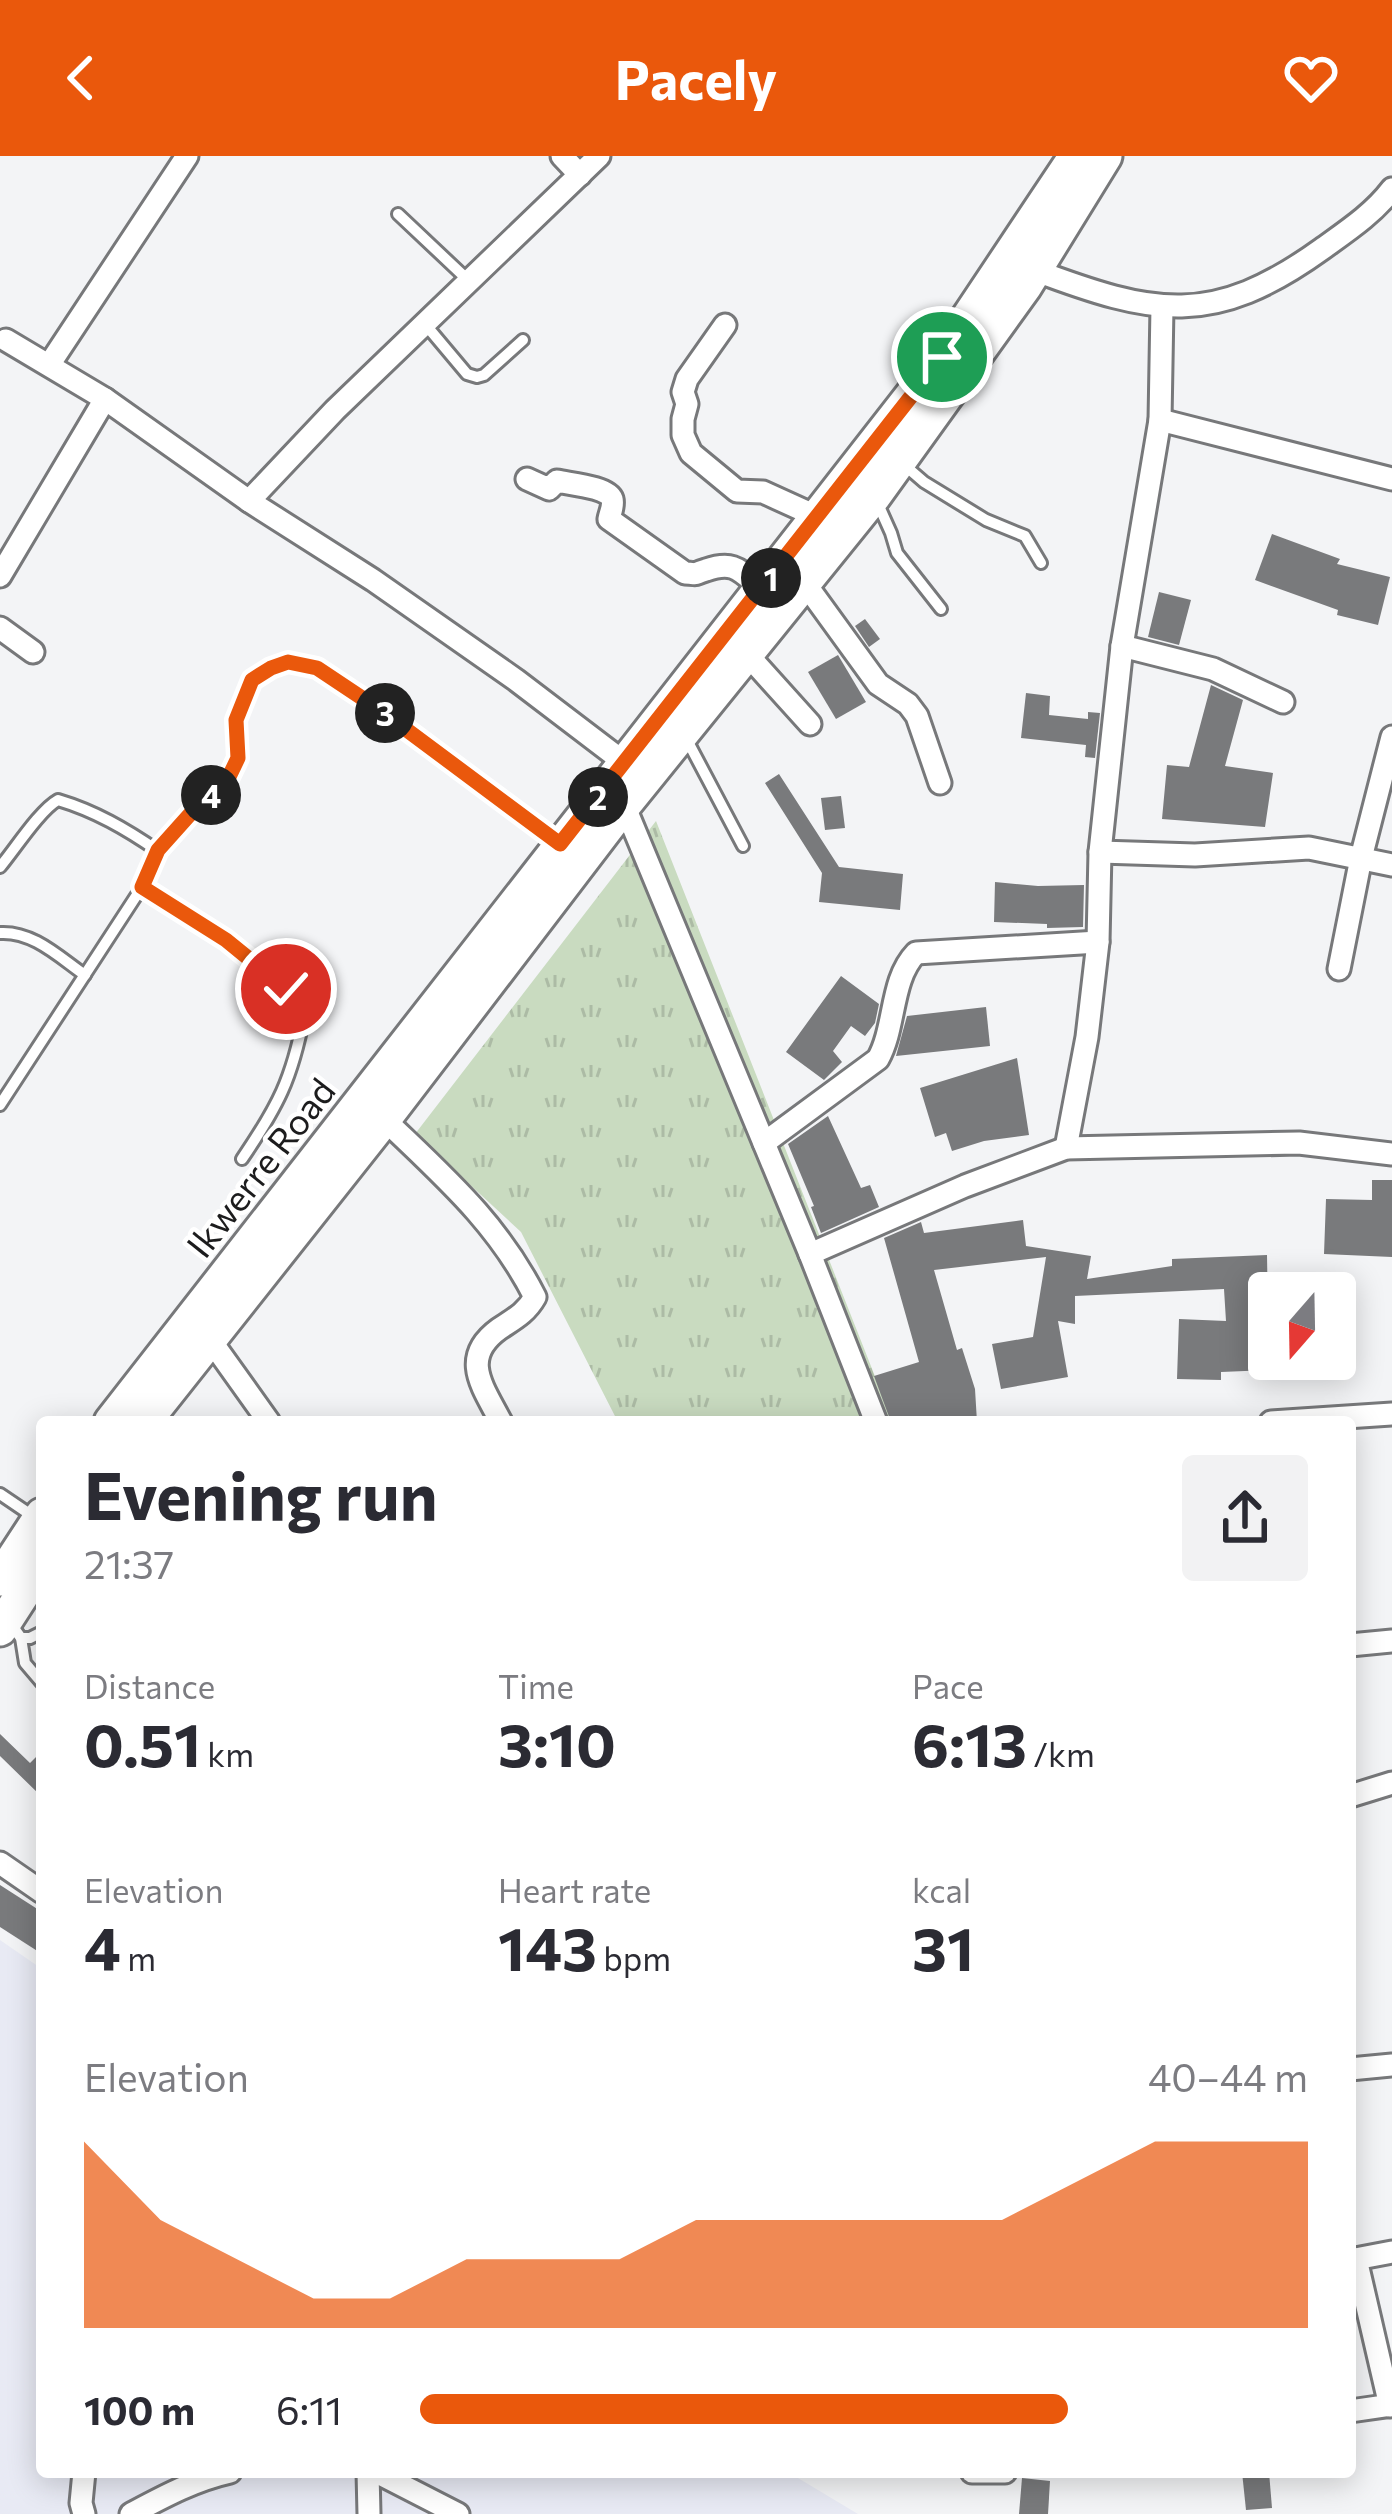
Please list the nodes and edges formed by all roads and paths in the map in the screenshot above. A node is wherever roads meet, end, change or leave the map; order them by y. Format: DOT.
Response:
graph roads {
  1 [pos="188,156"];
  2 [pos="562,156"];
  3 [pos="599,156"];
  4 [pos="1076,156"];
  5 [pos="1105,156"];
  6 [pos="580,175"];
  7 [pos="1392,189"];
  8 [pos="398,214"];
  9 [pos="1034,271"];
  10 [pos="469,281"];
  11 [pos="1162,307"];
  12 [pos="425,323"];
  13 [pos="725,326"];
  14 [pos="6,340"];
  15 [pos="523,340"];
  16 [pos="49,365"];
  17 [pos="105,399"];
  18 [pos="1160,420"];
  19 [pos="899,460"];
  20 [pos="527,478"];
  21 [pos="1392,479"];
  22 [pos="874,496"];
  23 [pos="249,501"];
  24 [pos="818,517"];
  25 [pos="1041,562"];
  26 [pos="0,576"];
  27 [pos="804,583"];
  28 [pos="762,589"];
  29 [pos="941,609"];
  30 [pos="0,628"];
  31 [pos="1122,646"];
  32 [pos="33,652"];
  33 [pos="746,653"];
  34 [pos="1283,702"];
  35 [pos="810,724"];
  36 [pos="682,732"];
  37 [pos="1392,737"];
  38 [pos="626,763"];
  39 [pos="940,783"];
  40 [pos="624,805"];
  41 [pos="560,844"];
  42 [pos="743,846"];
  43 [pos="158,850"];
  44 [pos="1100,852"];
  45 [pos="1361,858"];
  46 [pos="1392,865"];
  47 [pos="0,867"];
  48 [pos="142,887"];
  49 [pos="0,933"];
  50 [pos="1098,942"];
  51 [pos="1339,969"];
  52 [pos="85,975"];
  53 [pos="0,1105"];
  54 [pos="384,1119"];
  55 [pos="764,1143"];
  56 [pos="1066,1148"];
  57 [pos="1392,1154"];
  58 [pos="242,1159"];
  59 [pos="810,1254"];
  60 [pos="208,1338"];
  61 [pos="1392,1414"];
  62 [pos="116,1416"];
  63 [pos="150,1416"];
  64 [pos="265,1416"];
  65 [pos="498,1416"];
  66 [pos="874,1416"];
  67 [pos="1356,1416"];
  68 [pos="0,1494"];
  69 [pos="36,1516"];
  70 [pos="36,1524"];
  71 [pos="36,1576"];
  72 [pos="0,1579"];
  73 [pos="9,1629"];
  74 [pos="1392,1641"];
  75 [pos="1356,1644"];
  76 [pos="36,1676"];
  77 [pos="1392,1783"];
  78 [pos="1356,1794"];
  79 [pos="0,1863"];
  80 [pos="36,1888"];
  81 [pos="1392,2065"];
  82 [pos="1356,2068"];
  83 [pos="1392,2252"];
  84 [pos="1356,2258"];
  85 [pos="1356,2271"];
  86 [pos="1391,2406"];
  87 [pos="1356,2410"];
  88 [pos="83,2478"];
  89 [pos="204,2478"];
  90 [pos="372,2478"];
  91 [pos="384,2478"];
  92 [pos="85,2514"];
  93 [pos="130,2514"];
  94 [pos="369,2514"];
  95 [pos="458,2514"];
  1 -- 16 [label="street"];
  2 -- 6 [label="street"];
  3 -- 6 [label="street"];
  4 -- 24 [label="main road, Ikwerre Road"];
  5 -- 9 [label="main road, Ikwerre Road"];
  6 -- 10 [label="street"];
  7 -- 11 [label="street"];
  8 -- 10 [label="lane"];
  9 -- 11 [label="street"];
  9 -- 19 [label="main road, Ikwerre Road"];
  10 -- 12 [label="street"];
  11 -- 18 [label="street"];
  12 -- 15 [label="lane"];
  12 -- 23 [label="street"];
  13 -- 24 [label="street"];
  14 -- 16 [label="street"];
  16 -- 17 [label="street"];
  17 -- 23 [label="street"];
  17 -- 26 [label="street"];
  18 -- 21 [label="street"];
  18 -- 31 [label="street"];
  19 -- 22 [label="main road, Ikwerre Road"];
  19 -- 25 [label="lane"];
  20 -- 28 [label="street"];
  22 -- 27 [label="main road, Ikwerre Road"];
  22 -- 29 [label="lane"];
  23 -- 38 [label="street"];
  24 -- 28 [label="main road, Ikwerre Road"];
  27 -- 33 [label="main road, Ikwerre Road"];
  27 -- 39 [label="street"];
  28 -- 38 [label="main road, Ikwerre Road"];
  30 -- 32 [label="street"];
  31 -- 34 [label="street"];
  31 -- 44 [label="street"];
  33 -- 35 [label="street"];
  33 -- 36 [label="main road, Ikwerre Road"];
  36 -- 40 [label="main road, Ikwerre Road"];
  36 -- 42 [label="lane"];
  37 -- 45 [label="street"];
  38 -- 41 [label="main road, Ikwerre Road"];
  40 -- 54 [label="main road, Ikwerre Road"];
  40 -- 55 [label="street"];
  41 -- 43 [label="lane"];
  41 -- 62 [label="main road, Ikwerre Road"];
  43 -- 47 [label="lane"];
  43 -- 48 [label="lane"];
  44 -- 45 [label="street"];
  44 -- 50 [label="street"];
  45 -- 46 [label="street"];
  45 -- 51 [label="street"];
  48 -- 52 [label="lane"];
  48 -- 58 [label="lane"];
  49 -- 52 [label="lane"];
  50 -- 55 [label="street"];
  50 -- 56 [label="street"];
  52 -- 53 [label="lane"];
  54 -- 60 [label="main road, Ikwerre Road"];
  54 -- 65 [label="street"];
  55 -- 59 [label="street"];
  56 -- 57 [label="street"];
  56 -- 59 [label="street"];
  59 -- 66 [label="street"];
  60 -- 63 [label="main road, Ikwerre Road"];
  60 -- 64 [label="street"];
  61 -- 67 [label="street"];
  68 -- 69 [label="lane"];
  70 -- 72 [label="main road"];
  71 -- 73 [label="main road"];
  73 -- 76 [label="lane"];
  74 -- 75 [label="street"];
  77 -- 78 [label="street"];
  79 -- 80 [label="street"];
  81 -- 82 [label="street"];
  83 -- 84 [label="street"];
  85 -- 86 [label="street"];
  86 -- 87 [label="street"];
  88 -- 92 [label="street"];
  89 -- 93 [label="street"];
  90 -- 94 [label="street"];
  91 -- 95 [label="street"];
}
